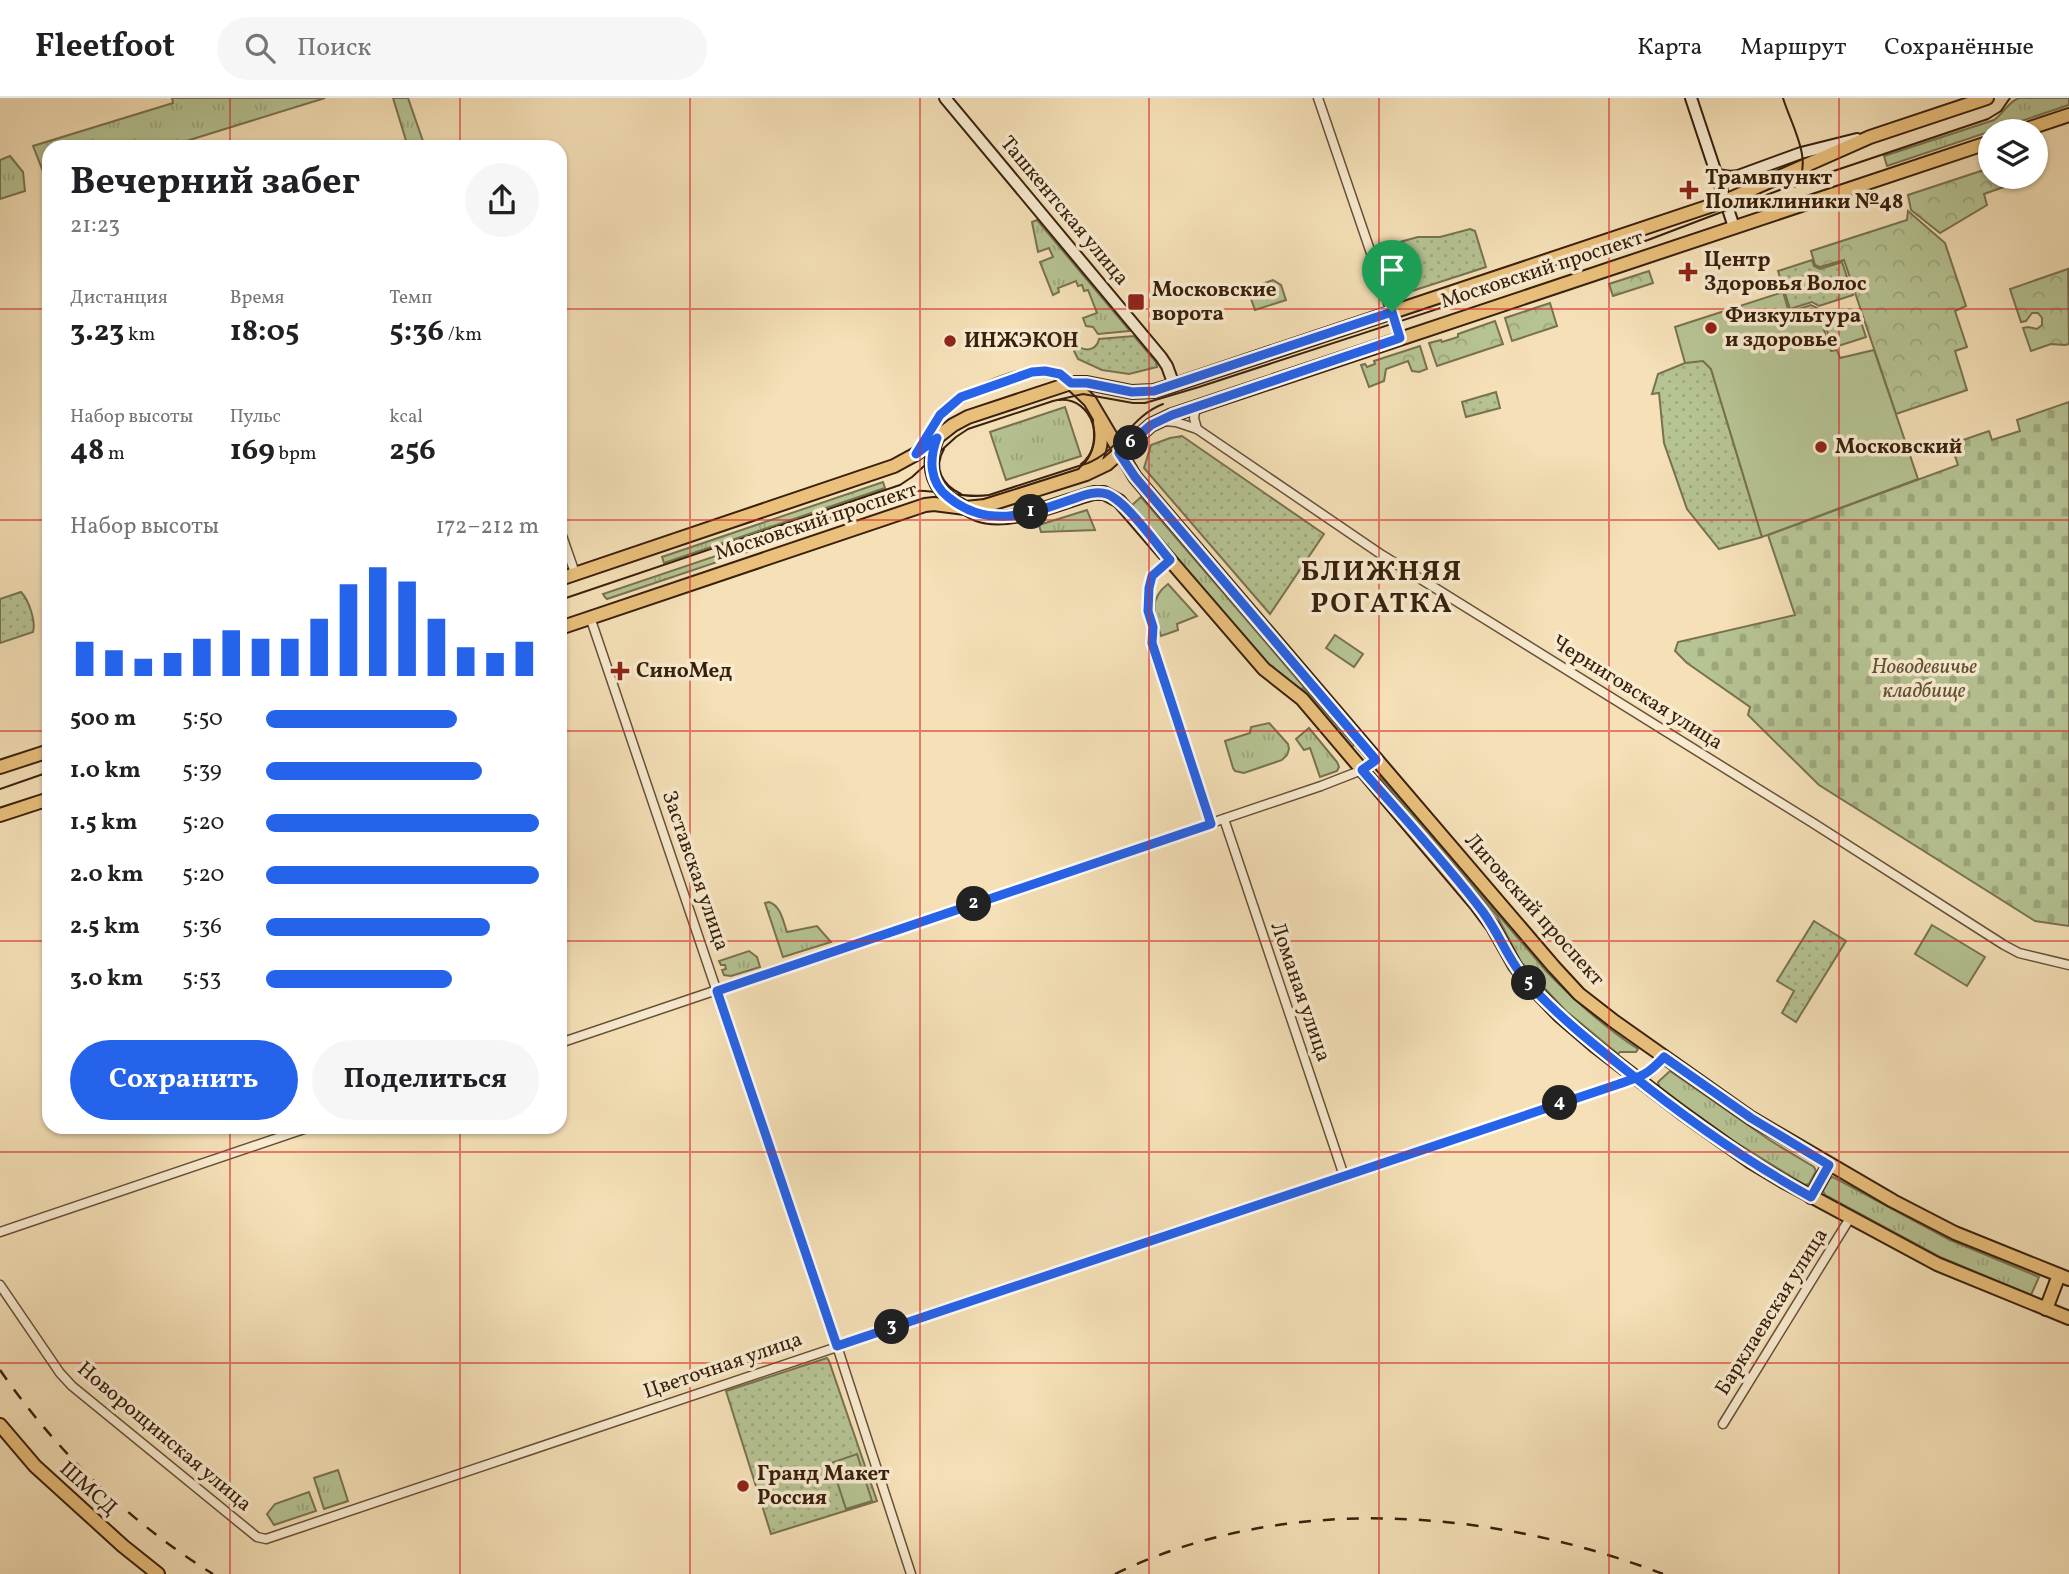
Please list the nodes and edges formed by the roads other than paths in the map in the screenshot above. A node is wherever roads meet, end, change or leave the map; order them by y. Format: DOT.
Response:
graph roads {
  1 [pos="945,98"];
  2 [pos="1318,98"];
  3 [pos="1691,98"];
  4 [pos="1987,98"];
  5 [pos="2069,116"];
  6 [pos="2048,123"];
  7 [pos="1870,137"];
  8 [pos="1978,146"];
  9 [pos="1717,175"];
  10 [pos="1725,201"];
  11 [pos="1734,227"];
  12 [pos="1392,312"];
  13 [pos="1400,338"];
  14 [pos="1071,383"];
  15 [pos="1174,385"];
  16 [pos="1196,406"];
  17 [pos="1099,415"];
  18 [pos="1159,421"];
  19 [pos="1197,429"];
  20 [pos="937,438"];
  21 [pos="1119,453"];
  22 [pos="916,454"];
  23 [pos="1076,477"];
  24 [pos="965,508"];
  25 [pos="567,550"];
  26 [pos="1170,560"];
  27 [pos="575,573"];
  28 [pos="567,576"];
  29 [pos="590,617"];
  30 [pos="567,625"];
  31 [pos="42,753"];
  32 [pos="1376,760"];
  33 [pos="0,767"];
  34 [pos="1362,770"];
  35 [pos="42,801"];
  36 [pos="0,815"];
  37 [pos="1224,820"];
  38 [pos="1211,824"];
  39 [pos="2069,965"];
  40 [pos="717,991"];
  41 [pos="567,1041"];
  42 [pos="1664,1057"];
  43 [pos="1636,1078"];
  44 [pos="289,1134"];
  45 [pos="1829,1165"];
  46 [pos="1344,1176"];
  47 [pos="1811,1197"];
  48 [pos="1850,1218"];
  49 [pos="0,1232"];
  50 [pos="2064,1277"];
  51 [pos="0,1285"];
  52 [pos="2046,1309"];
  53 [pos="2069,1318"];
  54 [pos="837,1346"];
  55 [pos="1723,1424"];
  56 [pos="0,1425"];
  57 [pos="0,1432"];
  58 [pos="266,1539"];
  59 [pos="145,1574"];
  60 [pos="158,1574"];
  61 [pos="911,1574"];
  1 -- 15 [label="street, Ташкентская улица"];
  2 -- 12 [label="street"];
  3 -- 9 [label="street"];
  4 -- 7 [label="main road, Московский проспект"];
  5 -- 6 [label="main road"];
  7 -- 9 [label="street"];
  7 -- 10 [label="main road, Московский проспект"];
  8 -- 11 [label="main road, Московский проспект"];
  9 -- 10 [label="street"];
  10 -- 11 [label="street"];
  10 -- 12 [label="main road, Московский проспект"];
  11 -- 13 [label="main road, Московский проспект"];
  12 -- 13 [label="street"];
  12 -- 15 [label="main road, Московский проспект"];
  13 -- 16 [label="main road, Московский проспект"];
  14 -- 15 [label="main road, Московский проспект"];
  14 -- 17 [label="main road, Лиговский проспект"];
  14 -- 20 [label="main road, Московский проспект"];
  14 -- 22 [label="street, Московский проспект"];
  16 -- 18 [label="main road, Московский проспект"];
  16 -- 19 [label="street"];
  17 -- 21 [label="main road, Лиговский проспект"];
  17 -- 23 [label="main road"];
  18 -- 19 [label="street, Черниговская улица"];
  18 -- 21 [label="main road, Московский проспект"];
  19 -- 39 [label="street, Черниговская улица"];
  20 -- 22 [label="main road, Московский проспект"];
  20 -- 24 [label="main road"];
  21 -- 23 [label="main road, Московский проспект"];
  21 -- 32 [label="main road, Лиговский проспект"];
  22 -- 27 [label="main road, Московский проспект"];
  23 -- 24 [label="main road, Московский проспект"];
  24 -- 26 [label="main road, Лиговский проспект"];
  24 -- 29 [label="main road, Московский проспект"];
  25 -- 27 [label="street"];
  26 -- 34 [label="main road, Лиговский проспект"];
  26 -- 38 [label="street"];
  27 -- 28 [label="main road, Московский проспект"];
  29 -- 30 [label="main road, Московский проспект"];
  29 -- 40 [label="street, Заставская улица"];
  31 -- 33 [label="main road"];
  32 -- 34 [label="street"];
  32 -- 42 [label="main road, Лиговский проспект"];
  34 -- 37 [label="street"];
  34 -- 43 [label="main road, Лиговский проспект"];
  35 -- 36 [label="main road"];
  37 -- 38 [label="street"];
  37 -- 46 [label="street, Ломаная улица"];
  38 -- 40 [label="street"];
  40 -- 41 [label="street"];
  40 -- 54 [label="street, Заставская улица"];
  42 -- 43 [label="street, Цветочная улица"];
  42 -- 45 [label="main road, Лиговский проспект"];
  43 -- 46 [label="street, Цветочная улица"];
  43 -- 47 [label="main road, Лиговский проспект"];
  44 -- 49 [label="street"];
  45 -- 47 [label="main road"];
  45 -- 50 [label="main road, Лиговский проспект"];
  46 -- 54 [label="street, Цветочная улица"];
  47 -- 48 [label="main road, Лиговский проспект"];
  48 -- 52 [label="main road, Лиговский проспект"];
  48 -- 55 [label="street, Барклаевская улица"];
  50 -- 52 [label="main road"];
  51 -- 58 [label="street, Новорощинская улица"];
  52 -- 53 [label="main road, Лиговский проспект"];
  54 -- 58 [label="street, Цветочная улица"];
  54 -- 61 [label="street, Заставская улица"];
  56 -- 60 [label="main road, ШМСД"];
  57 -- 59 [label="main road, ШМСД"];
}
